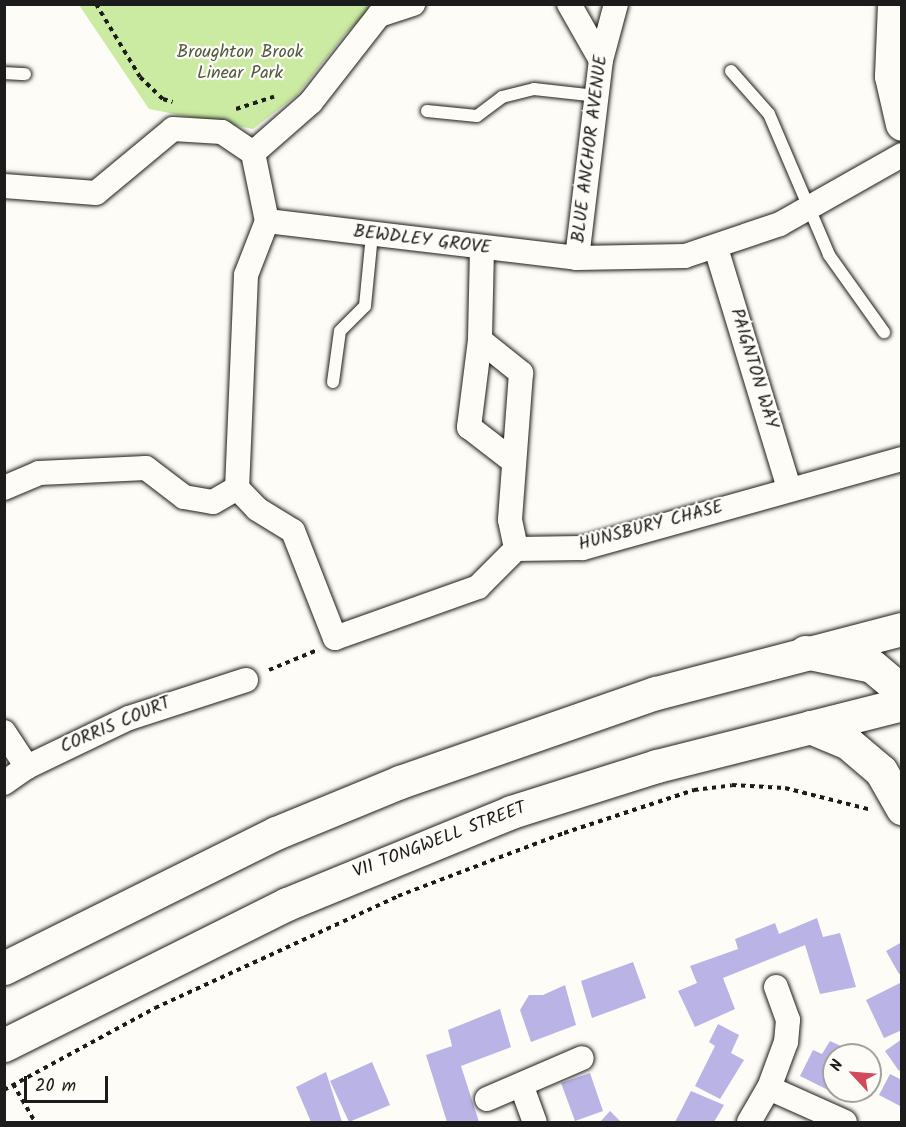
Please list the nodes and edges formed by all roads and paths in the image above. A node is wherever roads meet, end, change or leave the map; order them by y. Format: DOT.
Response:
graph roads {
  1 [pos="96,4"];
  2 [pos="413,4"];
  3 [pos="569,4"];
  4 [pos="616,4"];
  5 [pos="894,4"];
  6 [pos="601,60"];
  7 [pos="731,71"];
  8 [pos="4,73"];
  9 [pos="25,74"];
  10 [pos="284,89"];
  11 [pos="596,96"];
  12 [pos="184,105"];
  13 [pos="227,111"];
  14 [pos="427,111"];
  15 [pos="902,124"];
  16 [pos="253,153"];
  17 [pos="902,155"];
  18 [pos="4,186"];
  19 [pos="808,209"];
  20 [pos="267,221"];
  21 [pos="372,234"];
  22 [pos="716,248"];
  23 [pos="482,249"];
  24 [pos="577,258"];
  25 [pos="884,332"];
  26 [pos="480,340"];
  27 [pos="333,382"];
  28 [pos="902,459"];
  29 [pos="513,461"];
  30 [pos="4,488"];
  31 [pos="237,488"];
  32 [pos="789,489"];
  33 [pos="516,549"];
  34 [pos="902,629"];
  35 [pos="326,644"];
  36 [pos="806,652"];
  37 [pos="246,680"];
  38 [pos="902,691"];
  39 [pos="902,704"];
  40 [pos="810,727"];
  41 [pos="4,732"];
  42 [pos="27,767"];
  43 [pos="4,783"];
  44 [pos="891,809"];
  45 [pos="4,968"];
  46 [pos="776,987"];
  47 [pos="4,1045"];
  48 [pos="582,1058"];
  49 [pos="14,1084"];
  50 [pos="522,1087"];
  51 [pos="770,1088"];
  52 [pos="4,1090"];
  53 [pos="487,1099"];
  54 [pos="35,1122"];
  55 [pos="535,1122"];
  56 [pos="749,1122"];
  57 [pos="845,1122"];
  1 -- 12 [label="path"];
  2 -- 16 [label="street"];
  3 -- 6 [label="street"];
  4 -- 6 [label="street, BLUE ANCHOR AVENUE"];
  5 -- 15 [label="main road"];
  6 -- 11 [label="street, BLUE ANCHOR AVENUE"];
  7 -- 19 [label="lane"];
  8 -- 9 [label="lane"];
  10 -- 13 [label="path"];
  11 -- 14 [label="lane"];
  11 -- 24 [label="street, BLUE ANCHOR AVENUE"];
  16 -- 18 [label="street"];
  16 -- 20 [label="street"];
  17 -- 19 [label="street, BEWDLEY GROVE"];
  19 -- 22 [label="street, BEWDLEY GROVE"];
  19 -- 25 [label="lane"];
  20 -- 21 [label="street, BEWDLEY GROVE"];
  20 -- 31 [label="street"];
  21 -- 23 [label="street, BEWDLEY GROVE"];
  21 -- 27 [label="lane"];
  22 -- 24 [label="street, BEWDLEY GROVE"];
  22 -- 32 [label="street, PAIGNTON WAY"];
  23 -- 24 [label="street, BEWDLEY GROVE"];
  23 -- 26 [label="street"];
  26 -- 29 [label="street"];
  26 -- 29 [label="street"];
  28 -- 32 [label="street, HUNSBURY CHASE"];
  29 -- 33 [label="street"];
  30 -- 31 [label="street"];
  31 -- 35 [label="street"];
  32 -- 33 [label="street, HUNSBURY CHASE"];
  33 -- 35 [label="street"];
  34 -- 36 [label="main road"];
  35 -- 37 [label="path"];
  36 -- 38 [label="main road"];
  36 -- 45 [label="main road"];
  37 -- 42 [label="street, CORRIS COURT"];
  39 -- 40 [label="main road, V11 TONGWELL STREET"];
  40 -- 44 [label="main road"];
  40 -- 47 [label="main road, V11 TONGWELL STREET"];
  41 -- 42 [label="street"];
  42 -- 43 [label="street, CORRIS COURT"];
  44 -- 49 [label="path"];
  46 -- 51 [label="street"];
  48 -- 50 [label="street"];
  49 -- 52 [label="path"];
  49 -- 54 [label="path"];
  50 -- 53 [label="street"];
  50 -- 55 [label="street"];
  51 -- 56 [label="street"];
  51 -- 57 [label="street"];
}
